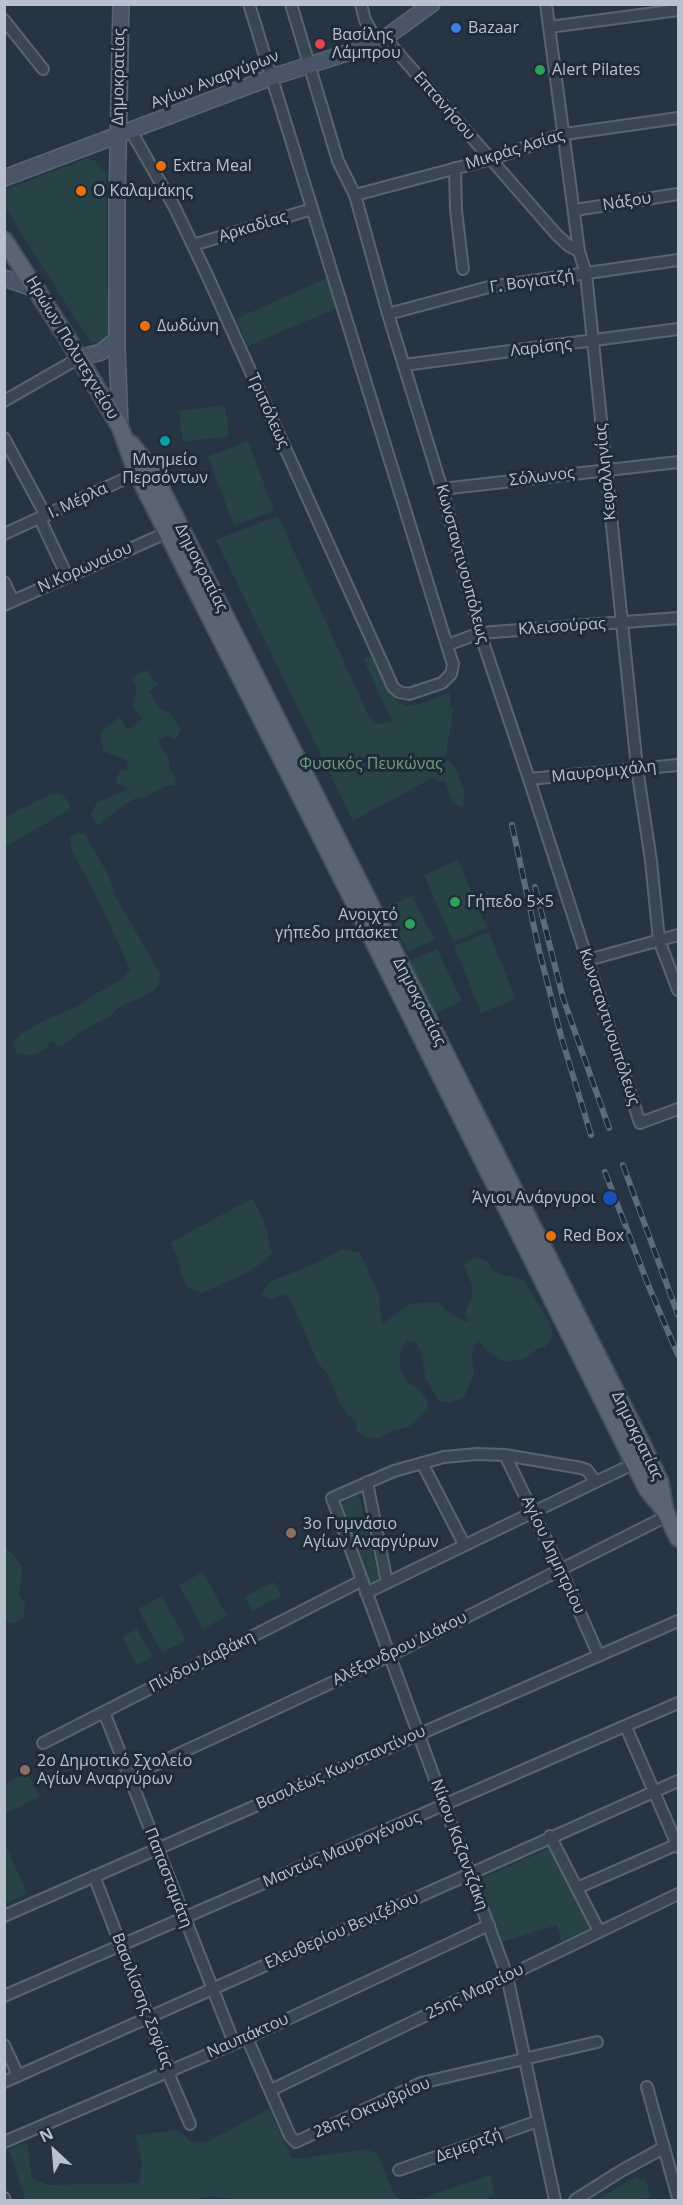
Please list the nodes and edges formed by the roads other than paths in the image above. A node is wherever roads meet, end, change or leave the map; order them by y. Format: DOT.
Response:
graph roads {
  1 [pos="121,4"];
  2 [pos="249,4"];
  3 [pos="291,4"];
  4 [pos="361,4"];
  5 [pos="432,4"];
  6 [pos="546,4"];
  7 [pos="678,10"];
  8 [pos="4,20"];
  9 [pos="549,27"];
  10 [pos="381,41"];
  11 [pos="309,65"];
  12 [pos="43,69"];
  13 [pos="272,77"];
  14 [pos="678,118"];
  15 [pos="125,134"];
  16 [pos="565,134"];
  17 [pos="491,159"];
  18 [pos="455,168"];
  19 [pos="4,178"];
  20 [pos="678,194"];
  21 [pos="355,195"];
  22 [pos="312,209"];
  23 [pos="575,210"];
  24 [pos="4,240"];
  25 [pos="193,245"];
  26 [pos="579,250"];
  27 [pos="678,260"];
  28 [pos="463,269"];
  29 [pos="586,274"];
  30 [pos="4,278"];
  31 [pos="38,290"];
  32 [pos="387,314"];
  33 [pos="678,329"];
  34 [pos="117,339"];
  35 [pos="591,342"];
  36 [pos="80,358"];
  37 [pos="404,365"];
  38 [pos="4,400"];
  39 [pos="122,431"];
  40 [pos="4,438"];
  41 [pos="678,462"];
  42 [pos="143,470"];
  43 [pos="606,470"];
  44 [pos="442,489"];
  45 [pos="43,517"];
  46 [pos="166,533"];
  47 [pos="4,534"];
  48 [pos="67,576"];
  49 [pos="4,582"];
  50 [pos="9,603"];
  51 [pos="678,618"];
  52 [pos="621,623"];
  53 [pos="480,633"];
  54 [pos="447,645"];
  55 [pos="678,765"];
  56 [pos="637,768"];
  57 [pos="530,779"];
  58 [pos="678,935"];
  59 [pos="659,940"];
  60 [pos="588,960"];
  61 [pos="678,990"];
  62 [pos="678,1109"];
  63 [pos="505,1455"];
  64 [pos="422,1463"];
  65 [pos="635,1463"];
  66 [pos="595,1481"];
  67 [pos="367,1482"];
  68 [pos="533,1511"];
  69 [pos="666,1514"];
  70 [pos="678,1538"];
  71 [pos="464,1544"];
  72 [pos="561,1570"];
  73 [pos="361,1581"];
  74 [pos="387,1583"];
  75 [pos="366,1593"];
  76 [pos="678,1621"];
  77 [pos="389,1656"];
  78 [pos="599,1656"];
  79 [pos="678,1703"];
  80 [pos="104,1712"];
  81 [pos="626,1727"];
  82 [pos="418,1735"];
  83 [pos="43,1743"];
  84 [pos="129,1777"];
  85 [pos="678,1781"];
  86 [pos="655,1791"];
  87 [pos="445,1806"];
  88 [pos="550,1836"];
  89 [pos="678,1845"];
  90 [pos="156,1849"];
  91 [pos="469,1874"];
  92 [pos="94,1876"];
  93 [pos="577,1888"];
  94 [pos="678,1894"];
  95 [pos="4,1916"];
  96 [pos="183,1918"];
  97 [pos="489,1925"];
  98 [pos="599,1931"];
  99 [pos="121,1946"];
  100 [pos="507,1976"];
  101 [pos="212,1990"];
  102 [pos="4,1996"];
  103 [pos="149,2017"];
  104 [pos="247,2038"];
  105 [pos="597,2042"];
  106 [pos="234,2043"];
  107 [pos="4,2045"];
  108 [pos="526,2059"];
  109 [pos="169,2070"];
  110 [pos="18,2075"];
  111 [pos="4,2082"];
  112 [pos="647,2087"];
  113 [pos="271,2090"];
  114 [pos="538,2121"];
  115 [pos="190,2124"];
  116 [pos="4,2142"];
  117 [pos="663,2148"];
  118 [pos="399,2170"];
  119 [pos="678,2198"];
  120 [pos="555,2200"];
  121 [pos="575,2200"];
  1 -- 15 [label="main road, Δημοκρατίας"];
  2 -- 13 [label="street"];
  3 -- 11 [label="street, Κωνσταντινουπόλεως"];
  4 -- 10 [label="street, Επτανήσου"];
  5 -- 10 [label="main road, Αγίων Αναργύρων"];
  6 -- 9 [label="street, Κεφαλληνίας"];
  7 -- 9 [label="street"];
  8 -- 12 [label="street"];
  9 -- 16 [label="street, Κεφαλληνίας"];
  10 -- 11 [label="main road, Αγίων Αναργύρων"];
  10 -- 17 [label="street, Επτανήσου"];
  11 -- 13 [label="main road, Αγίων Αναργύρων"];
  11 -- 21 [label="street, Κωνσταντινουπόλεως"];
  13 -- 15 [label="main road, Αγίων Αναργύρων"];
  13 -- 22 [label="street"];
  14 -- 16 [label="street, Μικράς Ασίας"];
  15 -- 19 [label="main road, Αγίων Αναργύρων"];
  15 -- 25 [label="street, Τριπόλεως"];
  15 -- 34 [label="main road, Δημοκρατίας"];
  16 -- 17 [label="street, Μικράς Ασίας"];
  16 -- 23 [label="street, Κεφαλληνίας"];
  17 -- 18 [label="street, Μικράς Ασίας"];
  17 -- 26 [label="street, Επτανήσου"];
  18 -- 21 [label="street, Μικράς Ασίας"];
  18 -- 28 [label="street"];
  20 -- 23 [label="street, Νάξου"];
  21 -- 32 [label="street, Κωνσταντινουπόλεως"];
  22 -- 25 [label="street, Αρκαδίας"];
  22 -- 54 [label="street"];
  23 -- 26 [label="street, Κεφαλληνίας"];
  24 -- 31 [label="main road, Ηρώων Πολυτεχνείου"];
  25 -- 54 [label="street, Τριπόλεως"];
  26 -- 29 [label="street, Κεφαλληνίας"];
  27 -- 29 [label="street, Γ. Βογιατζή"];
  29 -- 32 [label="street, Γ. Βογιατζή"];
  29 -- 35 [label="street, Κεφαλληνίας"];
  30 -- 31 [label="main road"];
  31 -- 36 [label="main road, Ηρώων Πολυτεχνείου"];
  32 -- 37 [label="street, Κωνσταντινουπόλεως"];
  33 -- 35 [label="street, Λαρίσης"];
  34 -- 36 [label="main road"];
  34 -- 39 [label="main road, Δημοκρατίας"];
  35 -- 37 [label="street, Λαρίσης"];
  35 -- 43 [label="street, Κεφαλληνίας"];
  36 -- 38 [label="street"];
  36 -- 39 [label="main road, Ηρώων Πολυτεχνείου"];
  37 -- 44 [label="street, Κωνσταντινουπόλεως"];
  39 -- 42 [label="main road, Δημοκρατίας"];
  40 -- 45 [label="street"];
  41 -- 43 [label="street, Σόλωνος"];
  42 -- 45 [label="street, Ι. Μέρλα"];
  42 -- 46 [label="main road, Δημοκρατίας"];
  42 -- 69 [label="main road, Δημοκρατίας"];
  43 -- 44 [label="street, Σόλωνος"];
  43 -- 52 [label="street, Κεφαλληνίας"];
  44 -- 53 [label="street, Κωνσταντινουπόλεως"];
  45 -- 47 [label="street, Ι. Μέρλα"];
  45 -- 48 [label="street"];
  46 -- 48 [label="street, Ν.Κορωναίου"];
  46 -- 65 [label="main road, Δημοκρατίας"];
  48 -- 50 [label="street, Ν.Κορωναίου"];
  49 -- 50 [label="street"];
  51 -- 52 [label="street, Κλεισούρας"];
  52 -- 53 [label="street, Κλεισούρας"];
  52 -- 56 [label="street, Κεφαλληνίας"];
  53 -- 54 [label="street, Κλεισούρας"];
  53 -- 57 [label="street, Κωνσταντινουπόλεως"];
  55 -- 56 [label="street, Μαυρομιχάλη"];
  56 -- 57 [label="street, Μαυρομιχάλη"];
  56 -- 59 [label="street, Κεφαλληνίας"];
  57 -- 60 [label="street, Κωνσταντινουπόλεως"];
  58 -- 59 [label="street"];
  59 -- 60 [label="street"];
  59 -- 61 [label="street, Κεφαλληνίας"];
  60 -- 62 [label="street, Κωνσταντινουπόλεως"];
  63 -- 64 [label="street"];
  63 -- 66 [label="street"];
  63 -- 68 [label="street, Αγίου Δημητρίου"];
  64 -- 67 [label="street"];
  64 -- 71 [label="street"];
  65 -- 66 [label="street"];
  65 -- 69 [label="main road, Δημοκρατίας"];
  66 -- 68 [label="street"];
  67 -- 73 [label="street, Νίκου Καζαντζάκη"];
  67 -- 74 [label="street"];
  68 -- 71 [label="street"];
  68 -- 72 [label="street, Αγίου Δημητρίου"];
  69 -- 70 [label="main road, Δημοκρατίας"];
  69 -- 72 [label="street, Αλέξανδρου Διάκου"];
  71 -- 74 [label="street"];
  72 -- 77 [label="street, Αλέξανδρου Διάκου"];
  72 -- 78 [label="street, Αγίου Δημητρίου"];
  73 -- 75 [label="street, Νίκου Καζαντζάκη"];
  73 -- 80 [label="street, Πίνδου Δαβάκη"];
  74 -- 75 [label="street"];
  75 -- 77 [label="street, Νίκου Καζαντζάκη"];
  76 -- 78 [label="street, Βασιλέως Κωνσταντίνου"];
  77 -- 82 [label="street, Νίκου Καζαντζάκη"];
  77 -- 84 [label="street, Αλέξανδρου Διάκου"];
  78 -- 82 [label="street, Βασιλέως Κωνσταντίνου"];
  79 -- 81 [label="street, Μαντώς Μαυρογένους"];
  80 -- 83 [label="street, Πίνδου Δαβάκη"];
  80 -- 84 [label="street, Παπασταμάτη"];
  81 -- 86 [label="street"];
  81 -- 87 [label="street, Μαντώς Μαυρογένους"];
  82 -- 87 [label="street, Νίκου Καζαντζάκη"];
  82 -- 90 [label="street, Βασιλέως Κωνσταντίνου"];
  84 -- 90 [label="street, Παπασταμάτη"];
  85 -- 86 [label="street, Ελευθερίου Βενιζέλου"];
  86 -- 88 [label="street, Ελευθερίου Βενιζέλου"];
  86 -- 89 [label="street"];
  87 -- 91 [label="street, Νίκου Καζαντζάκη"];
  87 -- 96 [label="street, Μαντώς Μαυρογένους"];
  88 -- 91 [label="street, Ελευθερίου Βενιζέλου"];
  88 -- 93 [label="street"];
  89 -- 93 [label="street"];
  90 -- 92 [label="street, Βασιλέως Κωνσταντίνου"];
  90 -- 96 [label="street, Παπασταμάτη"];
  91 -- 97 [label="street, Νίκου Καζαντζάκη"];
  91 -- 101 [label="street, Ελευθερίου Βενιζέλου"];
  92 -- 95 [label="street, Βασιλέως Κωνσταντίνου"];
  92 -- 99 [label="street, Βασιλίσσης Σοφίας"];
  93 -- 98 [label="street"];
  94 -- 98 [label="street, 25ης Μαρτίου"];
  96 -- 99 [label="street, Μαντώς Μαυρογένους"];
  96 -- 101 [label="street, Παπασταμάτη"];
  97 -- 100 [label="street, Νίκου Καζαντζάκη"];
  97 -- 104 [label="street, Ναυπάκτου"];
  98 -- 100 [label="street, 25ης Μαρτίου"];
  99 -- 102 [label="street, Μαντώς Μαυρογένους"];
  99 -- 103 [label="street, Βασιλίσσης Σοφίας"];
  100 -- 108 [label="street, Νίκου Καζαντζάκη"];
  100 -- 113 [label="street, 25ης Μαρτίου"];
  101 -- 103 [label="street, Ελευθερίου Βενιζέλου"];
  101 -- 106 [label="street, Παπασταμάτη"];
  103 -- 109 [label="street, Βασιλίσσης Σοφίας"];
  103 -- 110 [label="street, Ελευθερίου Βενιζέλου"];
  104 -- 106 [label="street, Ναυπάκτου"];
  104 -- 113 [label="street, 28ης Οκτωβρίου"];
  105 -- 108 [label="street, 28ης Οκτωβρίου"];
  106 -- 109 [label="street, Ναυπάκτου"];
  107 -- 110 [label="street"];
  108 -- 113 [label="street, 28ης Οκτωβρίου"];
  108 -- 114 [label="street, Νίκου Καζαντζάκη"];
  109 -- 115 [label="street, Βασιλίσσης Σοφίας"];
  109 -- 116 [label="street, Ναυπάκτου"];
  110 -- 111 [label="street, Ελευθερίου Βενιζέλου"];
  112 -- 117 [label="street"];
  114 -- 118 [label="street, Δεμερτζή"];
  114 -- 120 [label="street, Νίκου Καζαντζάκη"];
  117 -- 119 [label="street"];
  117 -- 121 [label="street"];
}
